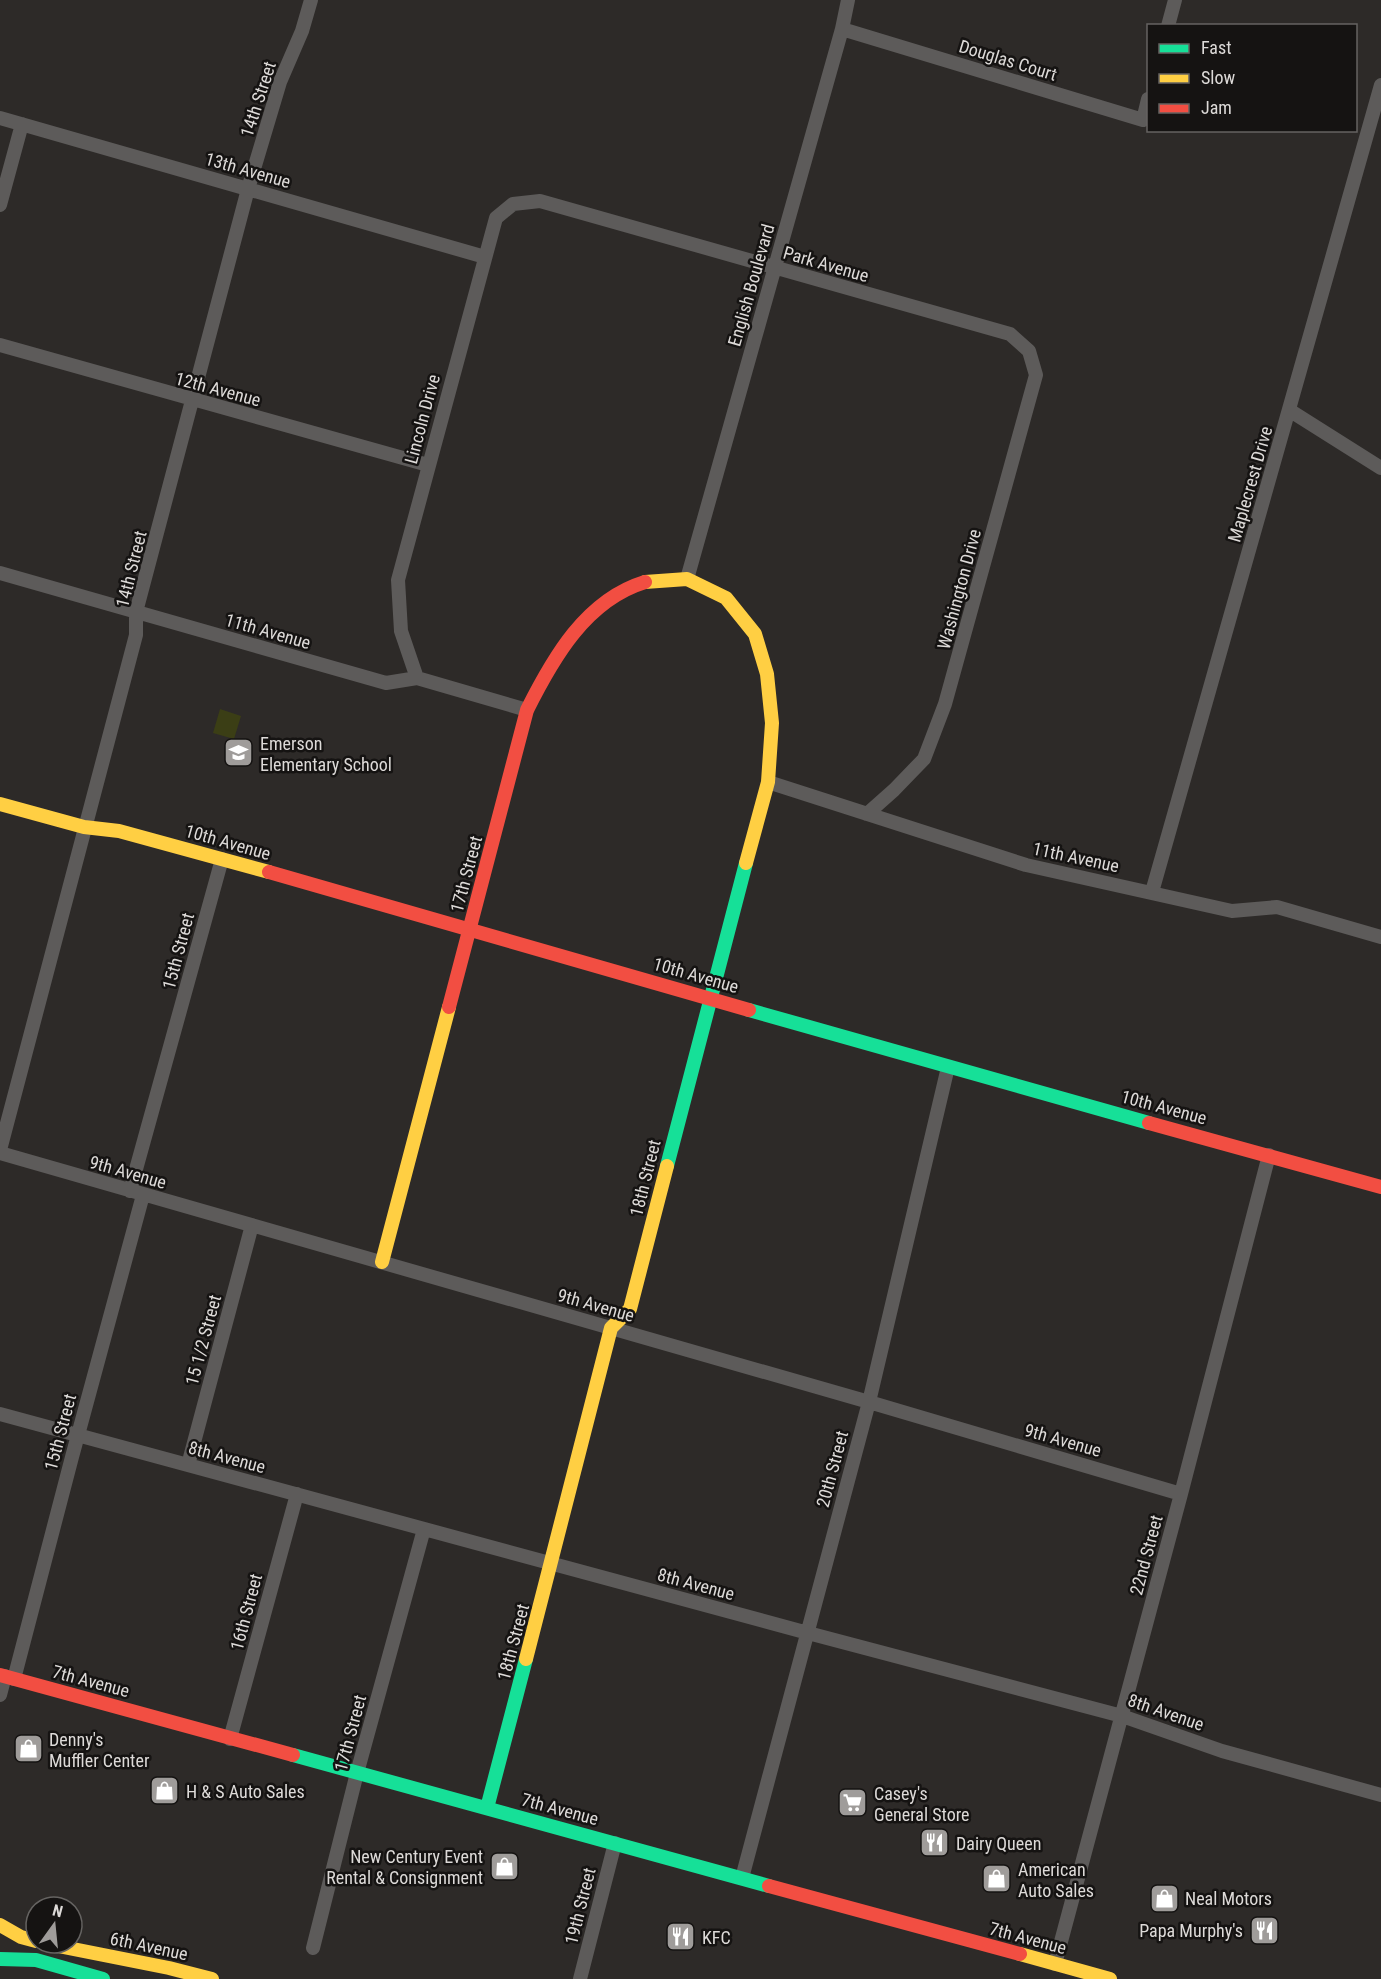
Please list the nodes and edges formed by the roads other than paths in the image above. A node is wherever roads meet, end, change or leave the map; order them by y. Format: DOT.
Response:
graph roads {
  1 [pos="310,0"];
  2 [pos="848,0"];
  3 [pos="1174,0"];
  4 [pos="1168,24"];
  5 [pos="842,29"];
  6 [pos="1381,85"];
  7 [pos="1147,106"];
  8 [pos="0,118"];
  9 [pos="22,124"];
  10 [pos="248,189"];
  11 [pos="540,201"];
  12 [pos="0,205"];
  13 [pos="485,257"];
  14 [pos="775,268"];
  15 [pos="0,345"];
  16 [pos="1029,351"];
  17 [pos="194,401"];
  18 [pos="1290,410"];
  19 [pos="428,465"];
  20 [pos="1381,468"];
  21 [pos="0,573"];
  22 [pos="687,579"];
  23 [pos="136,612"];
  24 [pos="417,678"];
  25 [pos="527,710"];
  26 [pos="768,782"];
  27 [pos="0,804"];
  28 [pos="867,814"];
  29 [pos="84,827"];
  30 [pos="222,859"];
  31 [pos="1152,892"];
  32 [pos="470,930"];
  33 [pos="1381,937"];
  34 [pos="710,997"];
  35 [pos="948,1067"];
  36 [pos="0,1152"];
  37 [pos="1269,1155"];
  38 [pos="1381,1186"];
  39 [pos="137,1193"];
  40 [pos="252,1226"];
  41 [pos="382,1262"];
  42 [pos="611,1328"];
  43 [pos="869,1402"];
  44 [pos="0,1414"];
  45 [pos="78,1435"];
  46 [pos="188,1465"];
  47 [pos="297,1494"];
  48 [pos="1181,1494"];
  49 [pos="424,1529"];
  50 [pos="552,1563"];
  51 [pos="808,1633"];
  52 [pos="6,1677"];
  53 [pos="0,1695"];
  54 [pos="1122,1716"];
  55 [pos="230,1738"];
  56 [pos="357,1773"];
  57 [pos="1381,1795"];
  58 [pos="487,1808"];
  59 [pos="615,1843"];
  60 [pos="742,1878"];
  61 [pos="0,1925"];
  62 [pos="24,1938"];
  63 [pos="313,1948"];
  64 [pos="84,1951"];
  65 [pos="0,1959"];
  66 [pos="1055,1964"];
  67 [pos="103,1979"];
  68 [pos="212,1979"];
  69 [pos="580,1979"];
  70 [pos="1110,1979"];
  1 -- 10 [label="street, 14th Street"];
  2 -- 5 [label="street, English Boulevard"];
  3 -- 4 [label="street"];
  5 -- 7 [label="street, Douglas Court"];
  5 -- 14 [label="street, English Boulevard"];
  6 -- 18 [label="street, Maplecrest Drive"];
  8 -- 9 [label="street, 13th Avenue"];
  9 -- 10 [label="street, 13th Avenue"];
  9 -- 12 [label="street"];
  10 -- 13 [label="street, 13th Avenue"];
  10 -- 17 [label="street, 14th Street"];
  11 -- 13 [label="street, Lincoln Drive"];
  11 -- 14 [label="street, Park Avenue"];
  13 -- 19 [label="street, Lincoln Drive"];
  14 -- 16 [label="street, Park Avenue"];
  14 -- 22 [label="street, English Boulevard"];
  15 -- 17 [label="street, 12th Avenue"];
  16 -- 28 [label="street, Washington Drive"];
  17 -- 19 [label="street, 12th Avenue"];
  17 -- 23 [label="street, 14th Street"];
  18 -- 20 [label="street"];
  18 -- 31 [label="street, Maplecrest Drive"];
  19 -- 24 [label="street, Lincoln Drive"];
  21 -- 23 [label="street, 11th Avenue"];
  22 -- 25 [label="street, 17th Street"];
  22 -- 26 [label="street, 18th Street"];
  23 -- 24 [label="street, 11th Avenue"];
  23 -- 29 [label="street, 14th Street"];
  24 -- 25 [label="street, 11th Avenue"];
  25 -- 32 [label="street, 17th Street"];
  26 -- 28 [label="street, 11th Avenue"];
  26 -- 34 [label="street, 18th Street"];
  27 -- 29 [label="street, 10th Avenue"];
  28 -- 31 [label="street, 11th Avenue"];
  29 -- 30 [label="street, 10th Avenue"];
  29 -- 36 [label="street, 14th Street"];
  30 -- 32 [label="street, 10th Avenue"];
  30 -- 39 [label="street, 15th Street"];
  31 -- 33 [label="street, 11th Avenue"];
  32 -- 34 [label="street, 10th Avenue"];
  32 -- 41 [label="street, 17th Street"];
  34 -- 35 [label="street, 10th Avenue"];
  34 -- 42 [label="street, 18th Street"];
  35 -- 37 [label="street, 10th Avenue"];
  35 -- 43 [label="street, 20th Street"];
  36 -- 39 [label="street, 9th Avenue"];
  37 -- 38 [label="street, 10th Avenue"];
  37 -- 48 [label="street, 22nd Street"];
  39 -- 40 [label="street, 9th Avenue"];
  39 -- 45 [label="street, 15th Street"];
  40 -- 41 [label="street, 9th Avenue"];
  40 -- 46 [label="street, 15 1/2 Street"];
  41 -- 42 [label="street, 9th Avenue"];
  42 -- 43 [label="street, 9th Avenue"];
  42 -- 50 [label="street, 18th Street"];
  43 -- 48 [label="street, 9th Avenue"];
  43 -- 51 [label="street, 20th Street"];
  44 -- 45 [label="street, 8th Avenue"];
  45 -- 46 [label="street, 8th Avenue"];
  45 -- 52 [label="street, 15th Street"];
  46 -- 47 [label="street, 8th Avenue"];
  47 -- 49 [label="street, 8th Avenue"];
  47 -- 55 [label="street, 16th Street"];
  48 -- 54 [label="street, 22nd Street"];
  49 -- 50 [label="street, 8th Avenue"];
  49 -- 56 [label="street, 17th Street"];
  50 -- 51 [label="street, 8th Avenue"];
  50 -- 58 [label="street, 18th Street"];
  51 -- 54 [label="street, 8th Avenue"];
  51 -- 60 [label="street, 20th Street"];
  52 -- 53 [label="street, 15th Street"];
  52 -- 55 [label="street, 7th Avenue"];
  54 -- 57 [label="street, 8th Avenue"];
  54 -- 66 [label="street, 22nd Street"];
  55 -- 56 [label="street, 7th Avenue"];
  56 -- 58 [label="street, 7th Avenue"];
  56 -- 63 [label="street, 17th Street"];
  58 -- 59 [label="street, 7th Avenue"];
  59 -- 60 [label="street, 7th Avenue"];
  59 -- 69 [label="street, 19th Street"];
  60 -- 66 [label="street, 7th Avenue"];
  61 -- 62 [label="street"];
  64 -- 68 [label="street, 6th Avenue"];
  65 -- 67 [label="street"];
  66 -- 70 [label="street, 7th Avenue"];
}
